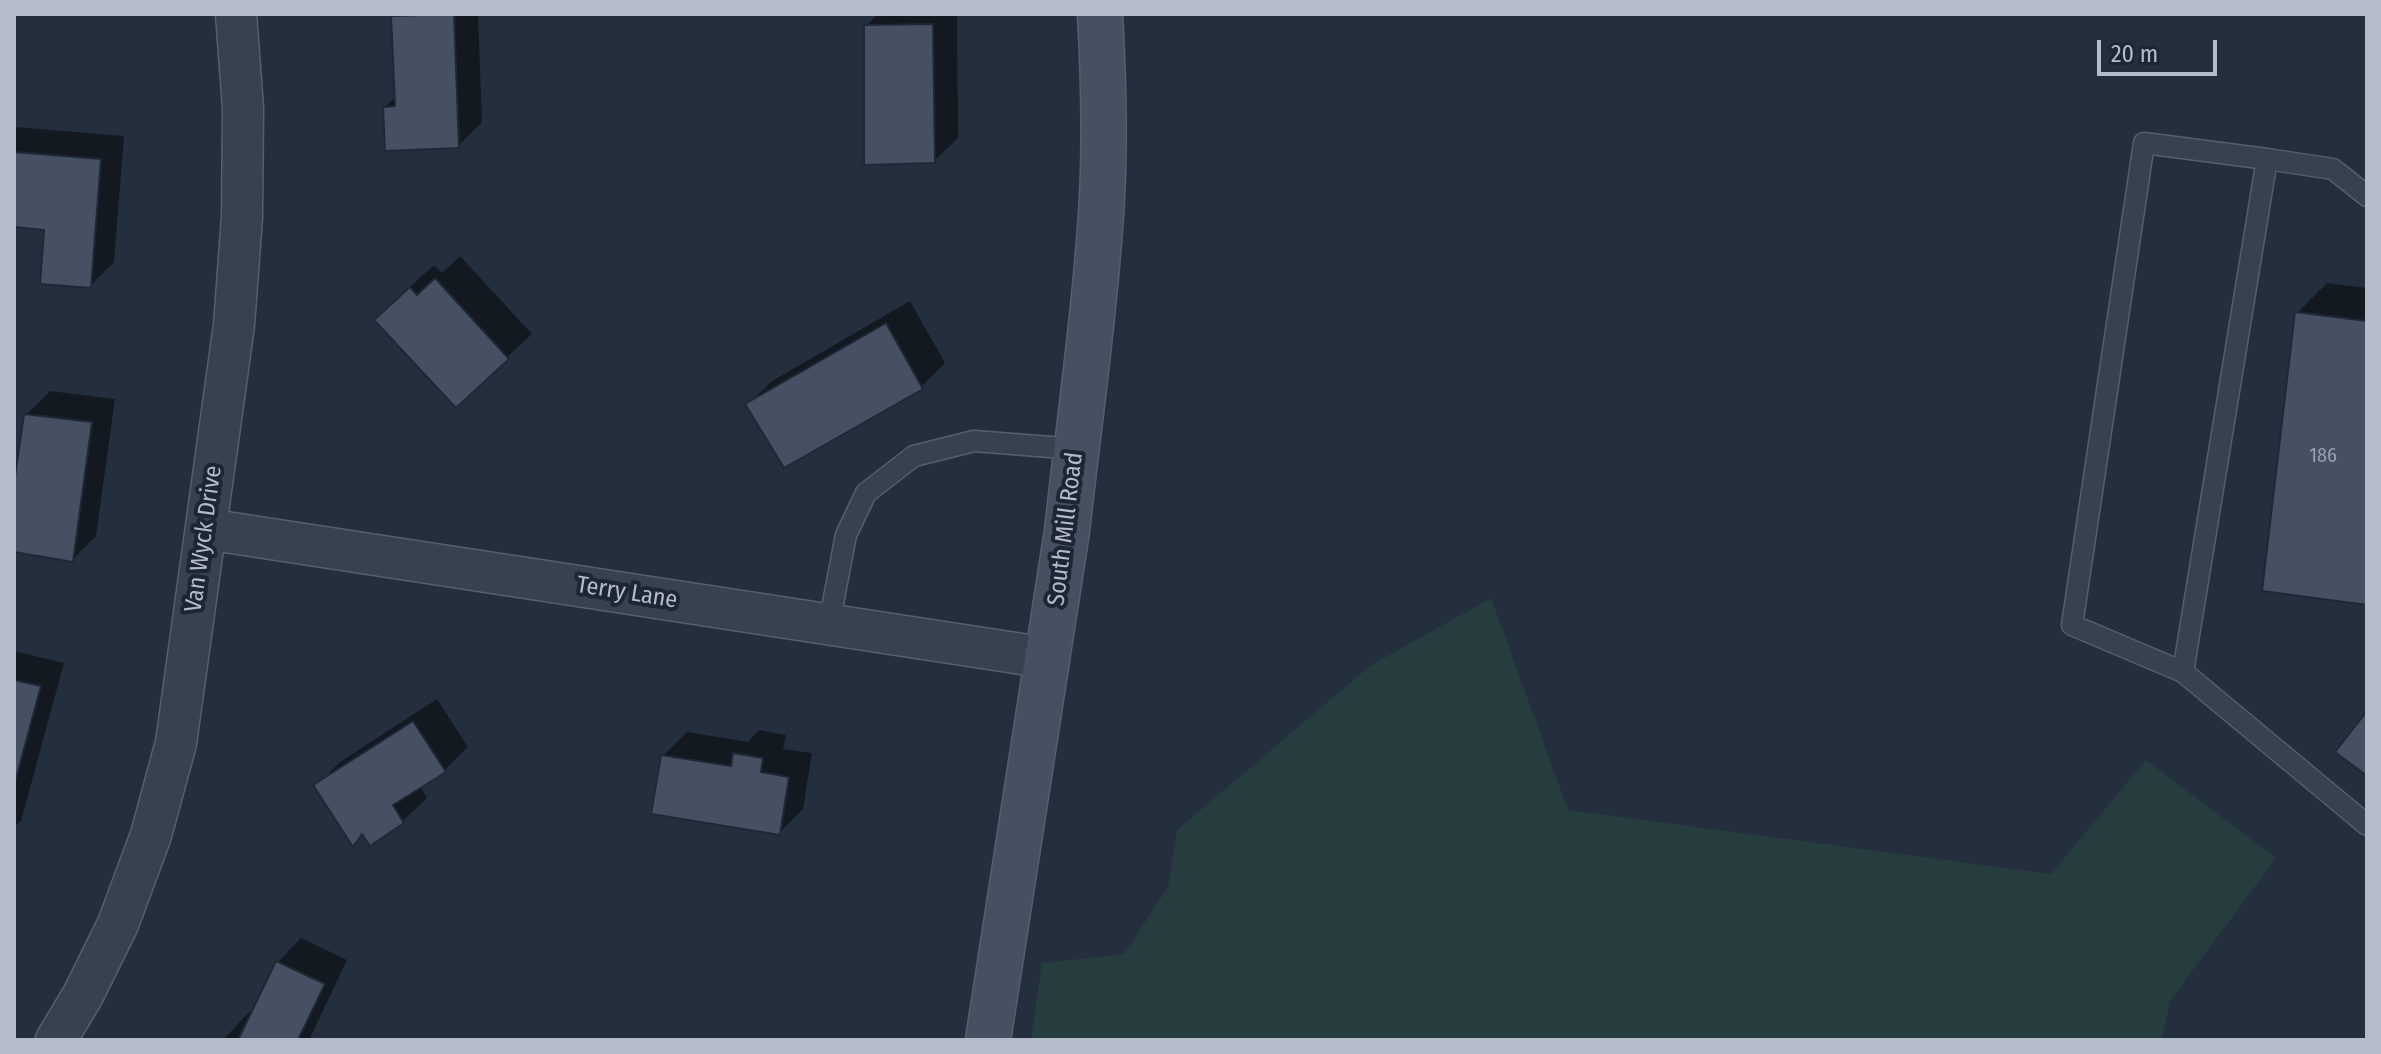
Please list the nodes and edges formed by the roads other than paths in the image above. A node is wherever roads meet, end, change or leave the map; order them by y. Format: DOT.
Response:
graph roads {
  1 [pos="236,14"];
  2 [pos="1100,14"];
  3 [pos="2267,159"];
  4 [pos="2367,196"];
  5 [pos="1076,449"];
  6 [pos="206,529"];
  7 [pos="829,624"];
  8 [pos="1048,658"];
  9 [pos="2183,672"];
  10 [pos="2367,825"];
  11 [pos="56,1040"];
  12 [pos="988,1040"];
  1 -- 6 [label="street, Van Wyck Drive"];
  2 -- 5 [label="main road, South Mill Road"];
  3 -- 4 [label="lane"];
  3 -- 9 [label="lane"];
  3 -- 9 [label="lane"];
  5 -- 7 [label="lane"];
  5 -- 8 [label="main road, South Mill Road"];
  6 -- 7 [label="street, Terry Lane"];
  6 -- 11 [label="street, Van Wyck Drive"];
  7 -- 8 [label="street, Terry Lane"];
  8 -- 12 [label="main road, South Mill Road"];
  9 -- 10 [label="lane"];
}
